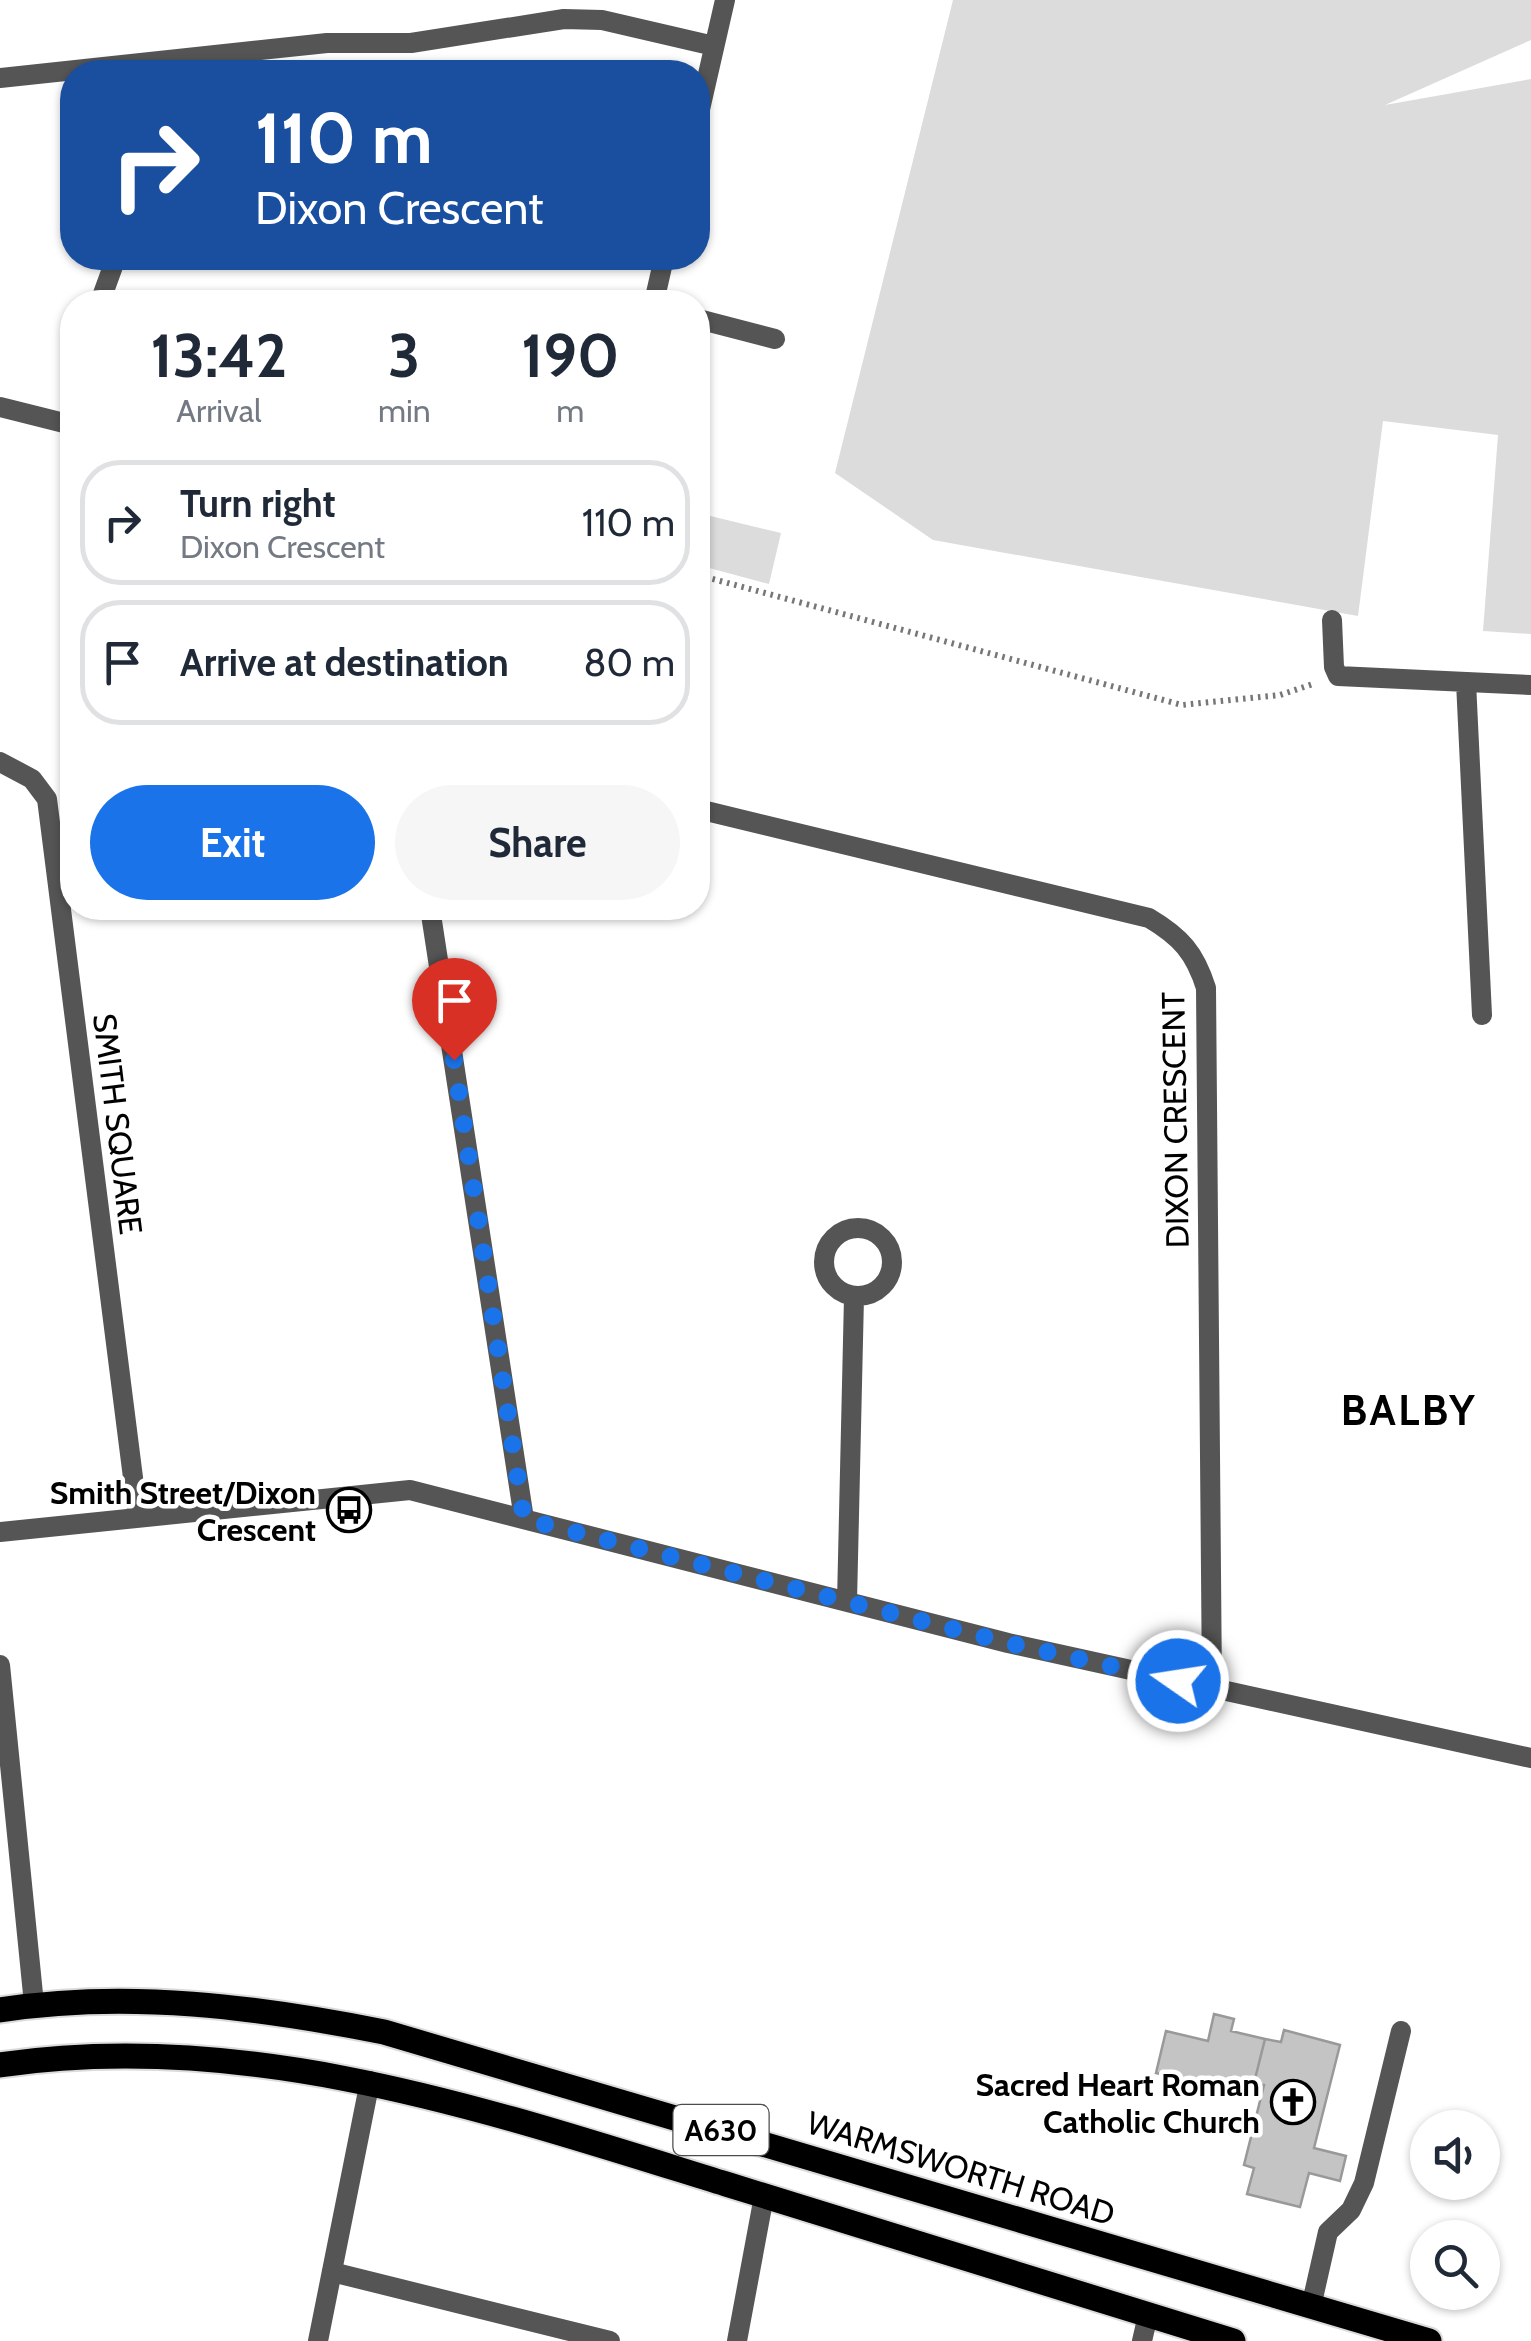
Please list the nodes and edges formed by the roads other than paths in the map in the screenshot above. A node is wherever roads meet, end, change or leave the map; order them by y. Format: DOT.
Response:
graph roads {
  1 [pos="725,0"];
  2 [pos="714,46"];
  3 [pos="193,60"];
  4 [pos="710,64"];
  5 [pos="60,73"];
  6 [pos="0,78"];
  7 [pos="710,321"];
  8 [pos="774,340"];
  9 [pos="0,407"];
  10 [pos="60,416"];
  11 [pos="1332,620"];
  12 [pos="1466,682"];
  13 [pos="1531,685"];
  14 [pos="0,762"];
  15 [pos="710,812"];
  16 [pos="60,902"];
  17 [pos="62,920"];
  18 [pos="432,920"];
  19 [pos="1482,1015"];
  20 [pos="854,1297"];
  21 [pos="138,1517"];
  22 [pos="524,1519"];
  23 [pos="0,1532"];
  24 [pos="847,1602"];
  25 [pos="0,1665"];
  26 [pos="1212,1689"];
  27 [pos="1531,1758"];
  28 [pos="34,2004"];
  29 [pos="0,2010"];
  30 [pos="1401,2031"];
  31 [pos="0,2065"];
  32 [pos="370,2081"];
  33 [pos="764,2196"];
  34 [pos="332,2272"];
  35 [pos="1310,2307"];
  36 [pos="1148,2314"];
  37 [pos="318,2341"];
  38 [pos="610,2341"];
  39 [pos="737,2341"];
  40 [pos="1142,2341"];
  41 [pos="1233,2341"];
  42 [pos="1429,2341"];
  1 -- 2 [label="street"];
  2 -- 3 [label="street"];
  2 -- 4 [label="street"];
  5 -- 6 [label="street"];
  7 -- 8 [label="street"];
  9 -- 10 [label="street"];
  11 -- 12 [label="street"];
  12 -- 13 [label="street"];
  12 -- 19 [label="street"];
  14 -- 16 [label="street, SMITH SQUARE"];
  15 -- 26 [label="street, DIXON CRESCENT"];
  17 -- 21 [label="street, SMITH SQUARE"];
  18 -- 22 [label="street"];
  20 -- 24 [label="street"];
  21 -- 22 [label="street"];
  21 -- 23 [label="street"];
  22 -- 24 [label="street"];
  24 -- 26 [label="street"];
  25 -- 28 [label="street"];
  26 -- 27 [label="street"];
  28 -- 29 [label="main road, WARMSWORTH ROAD / A630"];
  28 -- 35 [label="main road, WARMSWORTH ROAD / A630"];
  30 -- 35 [label="street"];
  31 -- 32 [label="main road, A630"];
  32 -- 33 [label="main road, A630"];
  32 -- 34 [label="street"];
  33 -- 36 [label="main road, A630"];
  33 -- 39 [label="street"];
  34 -- 37 [label="street"];
  34 -- 38 [label="street"];
  35 -- 42 [label="main road, WARMSWORTH ROAD / A630"];
  36 -- 40 [label="street"];
  36 -- 41 [label="main road, A630"];
}
